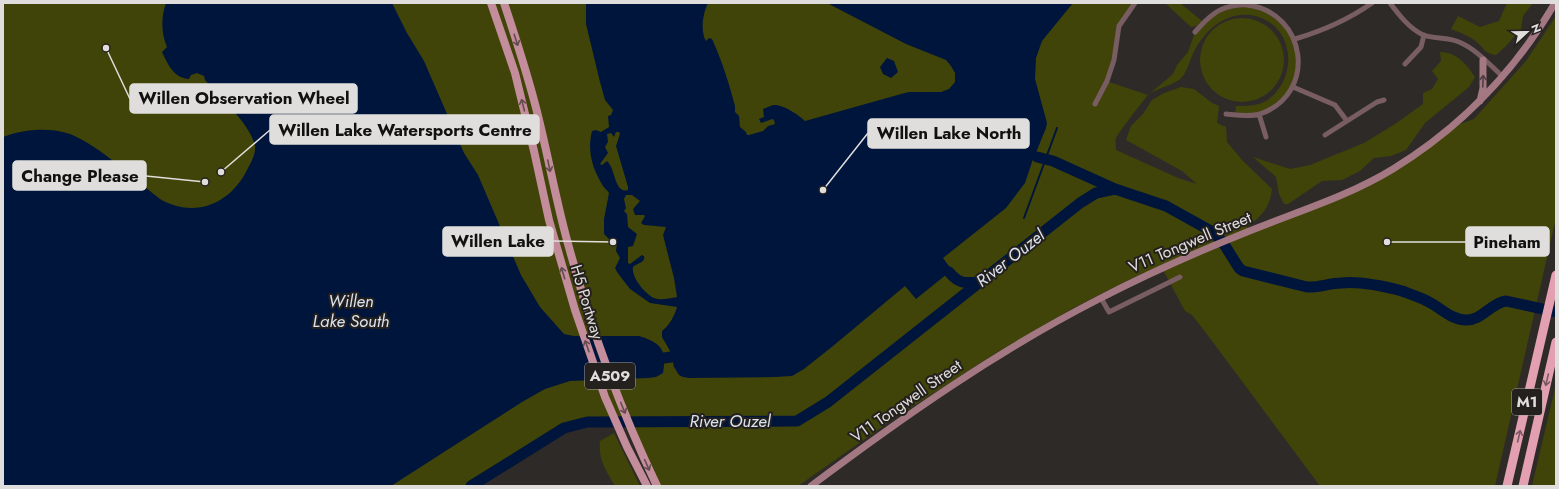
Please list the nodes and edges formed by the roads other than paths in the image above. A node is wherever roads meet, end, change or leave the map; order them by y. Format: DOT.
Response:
graph roads {
  1 [pos="491,3"];
  2 [pos="504,3"];
  3 [pos="1135,3"];
  4 [pos="1372,3"];
  5 [pos="1390,3"];
  6 [pos="1555,3"];
  7 [pos="1251,4"];
  8 [pos="1195,32"];
  9 [pos="1424,35"];
  10 [pos="1295,40"];
  11 [pos="1483,60"];
  12 [pos="1405,64"];
  13 [pos="1503,77"];
  14 [pos="1293,87"];
  15 [pos="1384,100"];
  16 [pos="1480,102"];
  17 [pos="1095,104"];
  18 [pos="1226,114"];
  19 [pos="1259,114"];
  20 [pos="1347,121"];
  21 [pos="1325,135"];
  22 [pos="1266,137"];
  23 [pos="1556,275"];
  24 [pos="1180,277"];
  25 [pos="1100,298"];
  26 [pos="1556,342"];
  27 [pos="1524,482"];
  28 [pos="647,486"];
  29 [pos="657,486"];
  30 [pos="811,486"];
  31 [pos="1507,486"];
  28 -- 1 [label="main road, H5 Portway / A509, one-way"];
  2 -- 29 [label="main road, H5 Portway / A509, one-way"];
  3 -- 17 [label="street"];
  4 -- 10 [label="street"];
  5 -- 9 [label="street"];
  6 -- 13 [label="street, V11 Tongwell Street"];
  7 -- 8 [label="street"];
  7 -- 10 [label="street"];
  9 -- 11 [label="street"];
  9 -- 12 [label="street"];
  10 -- 14 [label="street"];
  11 -- 13 [label="street"];
  16 -- 11 [label="street, one-way"];
  13 -- 16 [label="street, V11 Tongwell Street"];
  14 -- 19 [label="street"];
  14 -- 20 [label="street"];
  15 -- 20 [label="street"];
  16 -- 25 [label="street, V11 Tongwell Street"];
  18 -- 19 [label="street"];
  19 -- 22 [label="street"];
  20 -- 21 [label="street"];
  31 -- 23 [label="highway, M1, one-way"];
  24 -- 25 [label="street"];
  25 -- 30 [label="street, V11 Tongwell Street"];
  26 -- 27 [label="highway, M1, one-way"];
}
